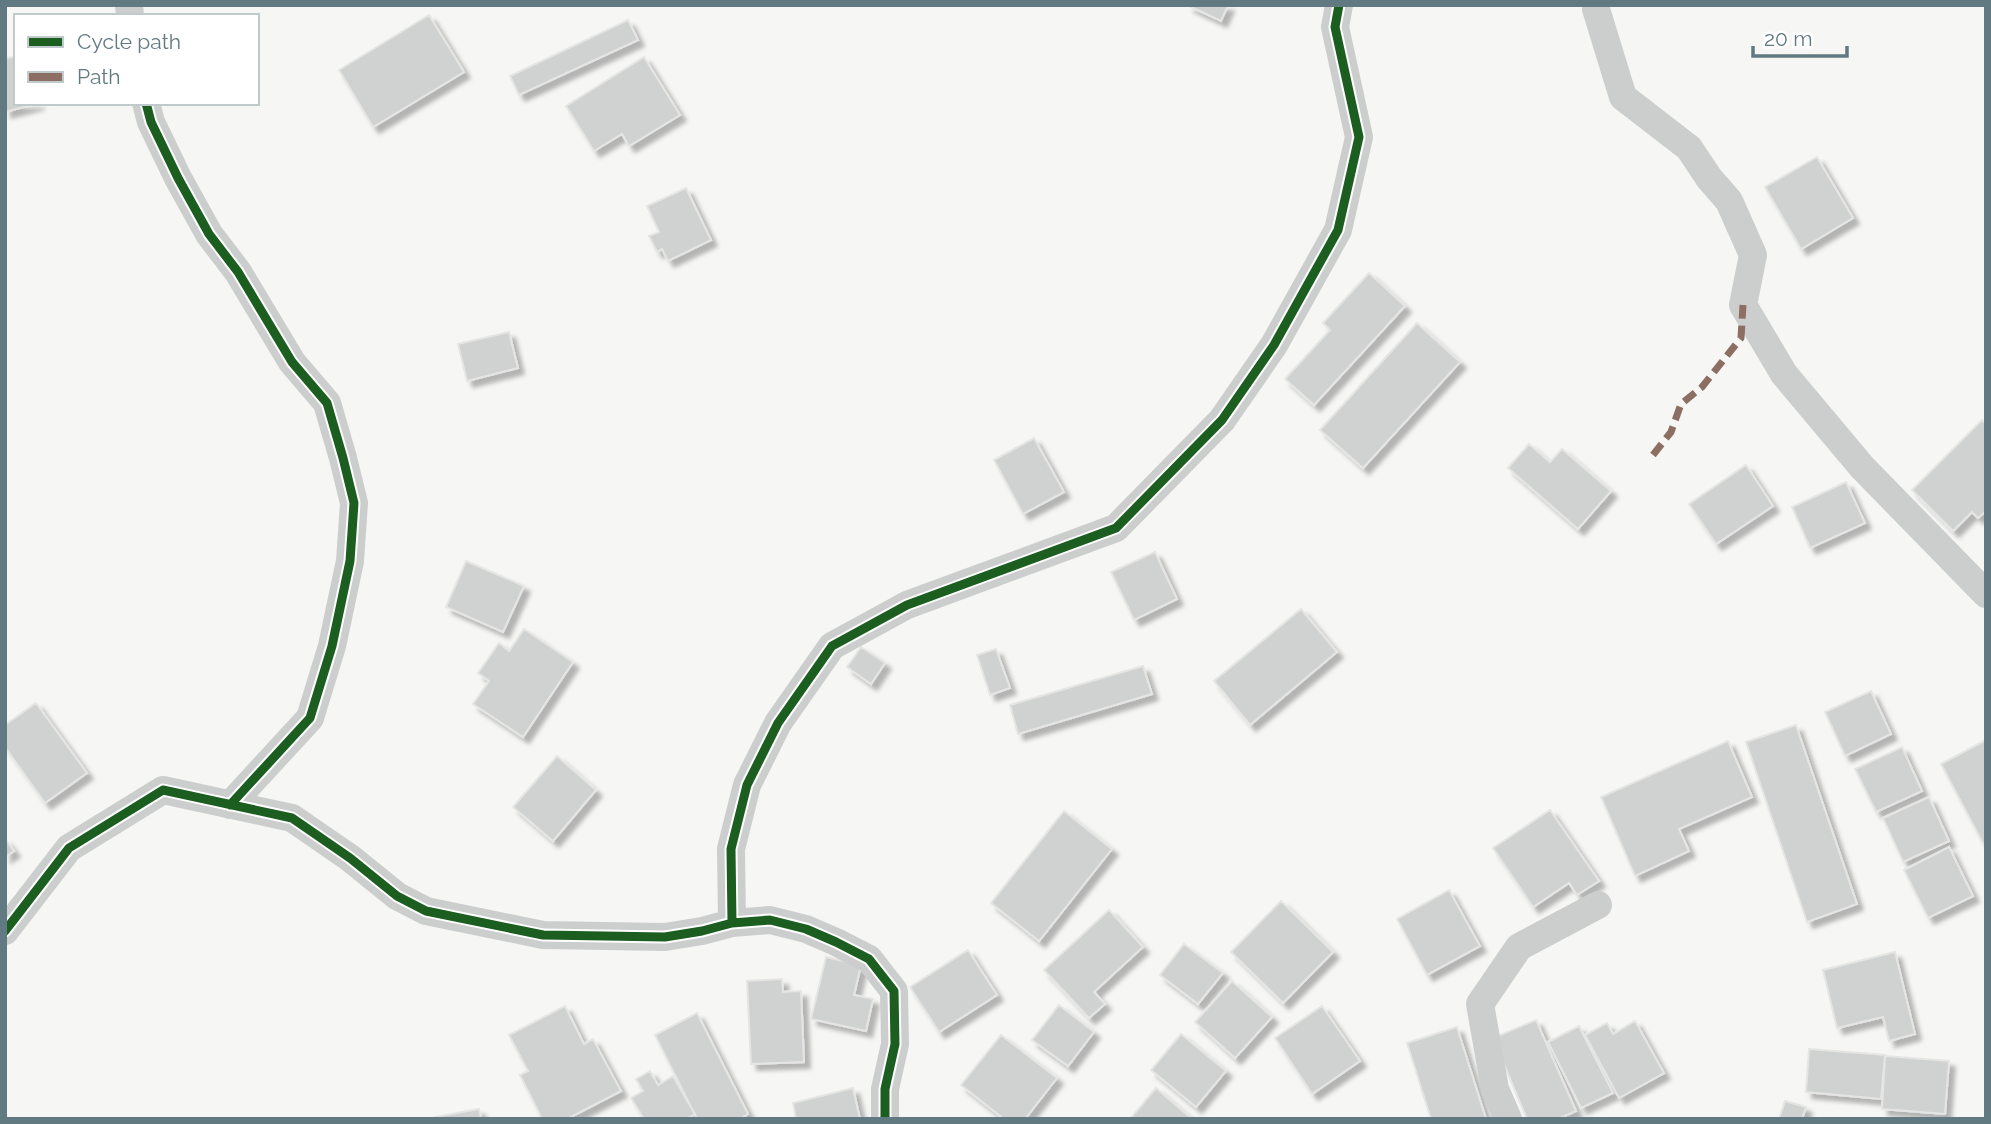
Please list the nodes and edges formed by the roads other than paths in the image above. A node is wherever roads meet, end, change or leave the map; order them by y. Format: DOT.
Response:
graph roads {
  1 [pos="1339,5"];
  2 [pos="1595,9"];
  3 [pos="147,105"];
  4 [pos="1986,594"];
  5 [pos="230,805"];
  6 [pos="1598,905"];
  7 [pos="732,923"];
  8 [pos="5,931"];
  9 [pos="885,1119"];
  10 [pos="1508,1119"];
  1 -- 7 [label="street"];
  2 -- 4 [label="street"];
  3 -- 5 [label="street"];
  5 -- 7 [label="street"];
  5 -- 8 [label="street"];
  6 -- 10 [label="street"];
  7 -- 9 [label="street"];
}
